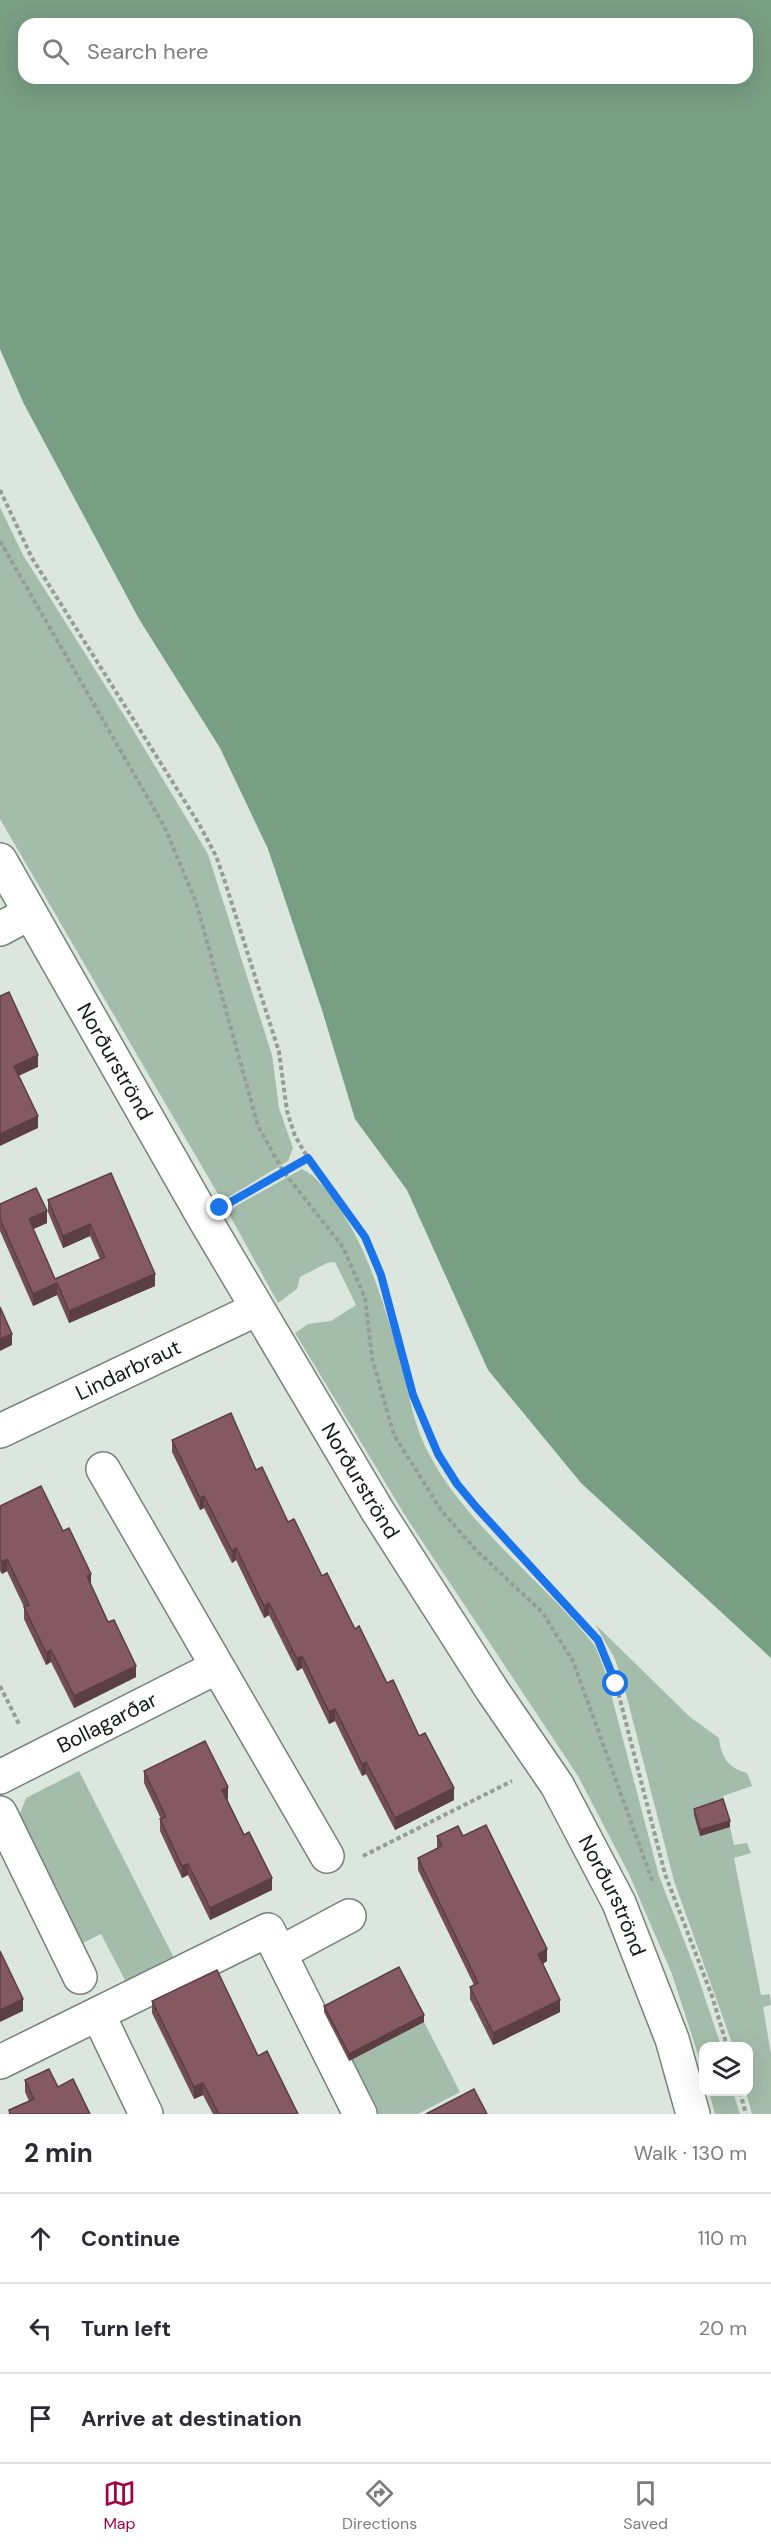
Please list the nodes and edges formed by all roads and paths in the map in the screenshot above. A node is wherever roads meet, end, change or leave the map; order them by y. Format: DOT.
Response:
graph roads {
  1 [pos="0,490"];
  2 [pos="0,541"];
  3 [pos="0,860"];
  4 [pos="30,913"];
  5 [pos="0,929"];
  6 [pos="308,1158"];
  7 [pos="284,1171"];
  8 [pos="230,1202"];
  9 [pos="257,1309"];
  10 [pos="0,1431"];
  11 [pos="103,1469"];
  12 [pos="215,1668"];
  13 [pos="0,1686"];
  14 [pos="36,1759"];
  15 [pos="0,1777"];
  16 [pos="513,1780"];
  17 [pos="0,1813"];
  18 [pos="342,1858"];
  19 [pos="656,1893"];
  20 [pos="349,1916"];
  21 [pos="280,1953"];
  22 [pos="80,1977"];
  23 [pos="98,2014"];
  24 [pos="726,2042"];
  25 [pos="0,2062"];
  26 [pos="741,2096"];
  27 [pos="146,2114"];
  28 [pos="360,2114"];
  29 [pos="693,2114"];
  30 [pos="746,2114"];
  1 -- 6 [label="path"];
  2 -- 7 [label="path"];
  3 -- 4 [label="street, Norðurströnd"];
  4 -- 5 [label="street"];
  4 -- 9 [label="street, Norðurströnd"];
  6 -- 7 [label="path"];
  6 -- 24 [label="path"];
  7 -- 8 [label="path"];
  7 -- 19 [label="path"];
  9 -- 10 [label="street, Lindarbraut"];
  9 -- 29 [label="street, Norðurströnd"];
  11 -- 12 [label="street"];
  12 -- 14 [label="street, Bollagarðar"];
  12 -- 18 [label="street"];
  13 -- 14 [label="path"];
  14 -- 15 [label="street, Bollagarðar"];
  16 -- 18 [label="path"];
  17 -- 22 [label="street"];
  20 -- 21 [label="street"];
  21 -- 23 [label="street"];
  21 -- 28 [label="street"];
  23 -- 25 [label="street"];
  23 -- 27 [label="street"];
  26 -- 30 [label="path"];
}
